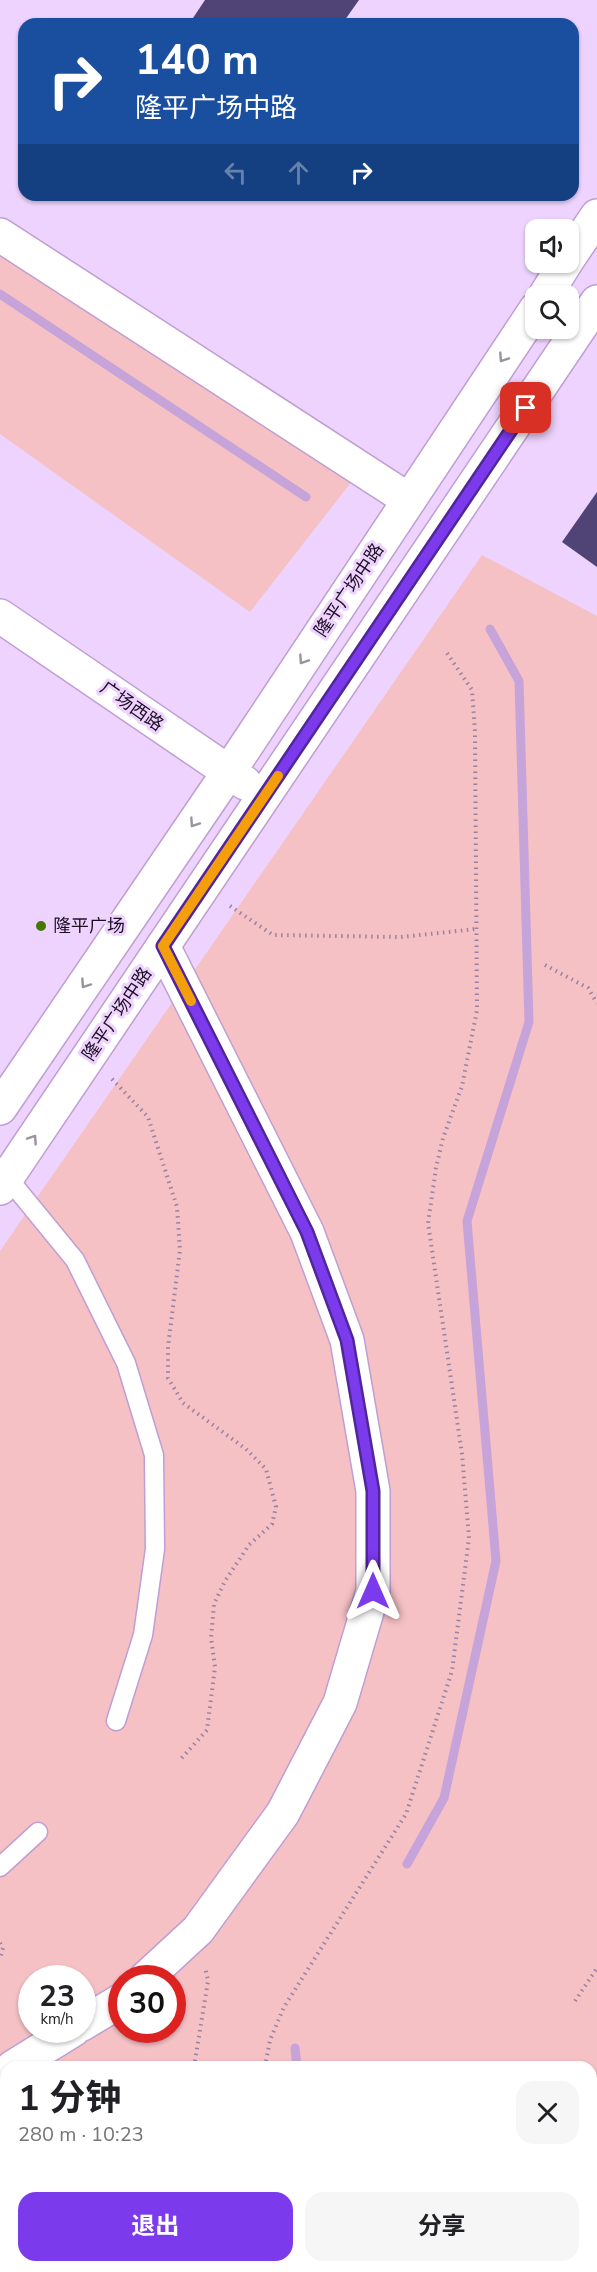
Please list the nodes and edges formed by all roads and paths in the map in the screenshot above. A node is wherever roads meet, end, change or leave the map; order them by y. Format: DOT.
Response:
graph roads {
  1 [pos="597,216"];
  2 [pos="0,235"];
  3 [pos="579,244"];
  4 [pos="597,302"];
  5 [pos="525,326"];
  6 [pos="409,500"];
  7 [pos="0,616"];
  8 [pos="445,650"];
  9 [pos="228,772"];
  10 [pos="265,795"];
  11 [pos="202,887"];
  12 [pos="476,929"];
  13 [pos="163,946"];
  14 [pos="544,965"];
  15 [pos="597,1003"];
  16 [pos="89,1055"];
  17 [pos="0,1108"];
  18 [pos="4,1183"];
  19 [pos="116,1720"];
  20 [pos="179,1761"];
  21 [pos="38,1832"];
  22 [pos="0,1868"];
  23 [pos="198,1930"];
  24 [pos="0,1943"];
  25 [pos="0,1958"];
  26 [pos="160,1965"];
  27 [pos="597,1968"];
  28 [pos="575,2001"];
  29 [pos="52,2043"];
  30 [pos="23,2061"];
  31 [pos="195,2061"];
  32 [pos="266,2061"];
  1 -- 3 [label="street"];
  2 -- 6 [label="street"];
  4 -- 10 [label="street, 隆平广场中路"];
  5 -- 6 [label="street, 隆平广场中路, one-way"];
  6 -- 9 [label="street, 隆平广场中路, one-way"];
  7 -- 9 [label="street, 广场西路"];
  8 -- 12 [label="path"];
  9 -- 10 [label="street, 广场西路"];
  9 -- 17 [label="street, 隆平广场中路, one-way"];
  10 -- 11 [label="street, 隆平广场中路"];
  11 -- 12 [label="path"];
  11 -- 13 [label="street, 隆平广场中路"];
  12 -- 32 [label="path"];
  13 -- 16 [label="street, 隆平广场中路"];
  13 -- 23 [label="street"];
  14 -- 15 [label="path"];
  18 -- 16 [label="street, 隆平广场中路, one-way"];
  16 -- 20 [label="path"];
  18 -- 19 [label="lane"];
  21 -- 22 [label="lane"];
  23 -- 26 [label="street"];
  23 -- 31 [label="path"];
  24 -- 25 [label="path"];
  27 -- 28 [label="path"];
  29 -- 30 [label="street"];
}
